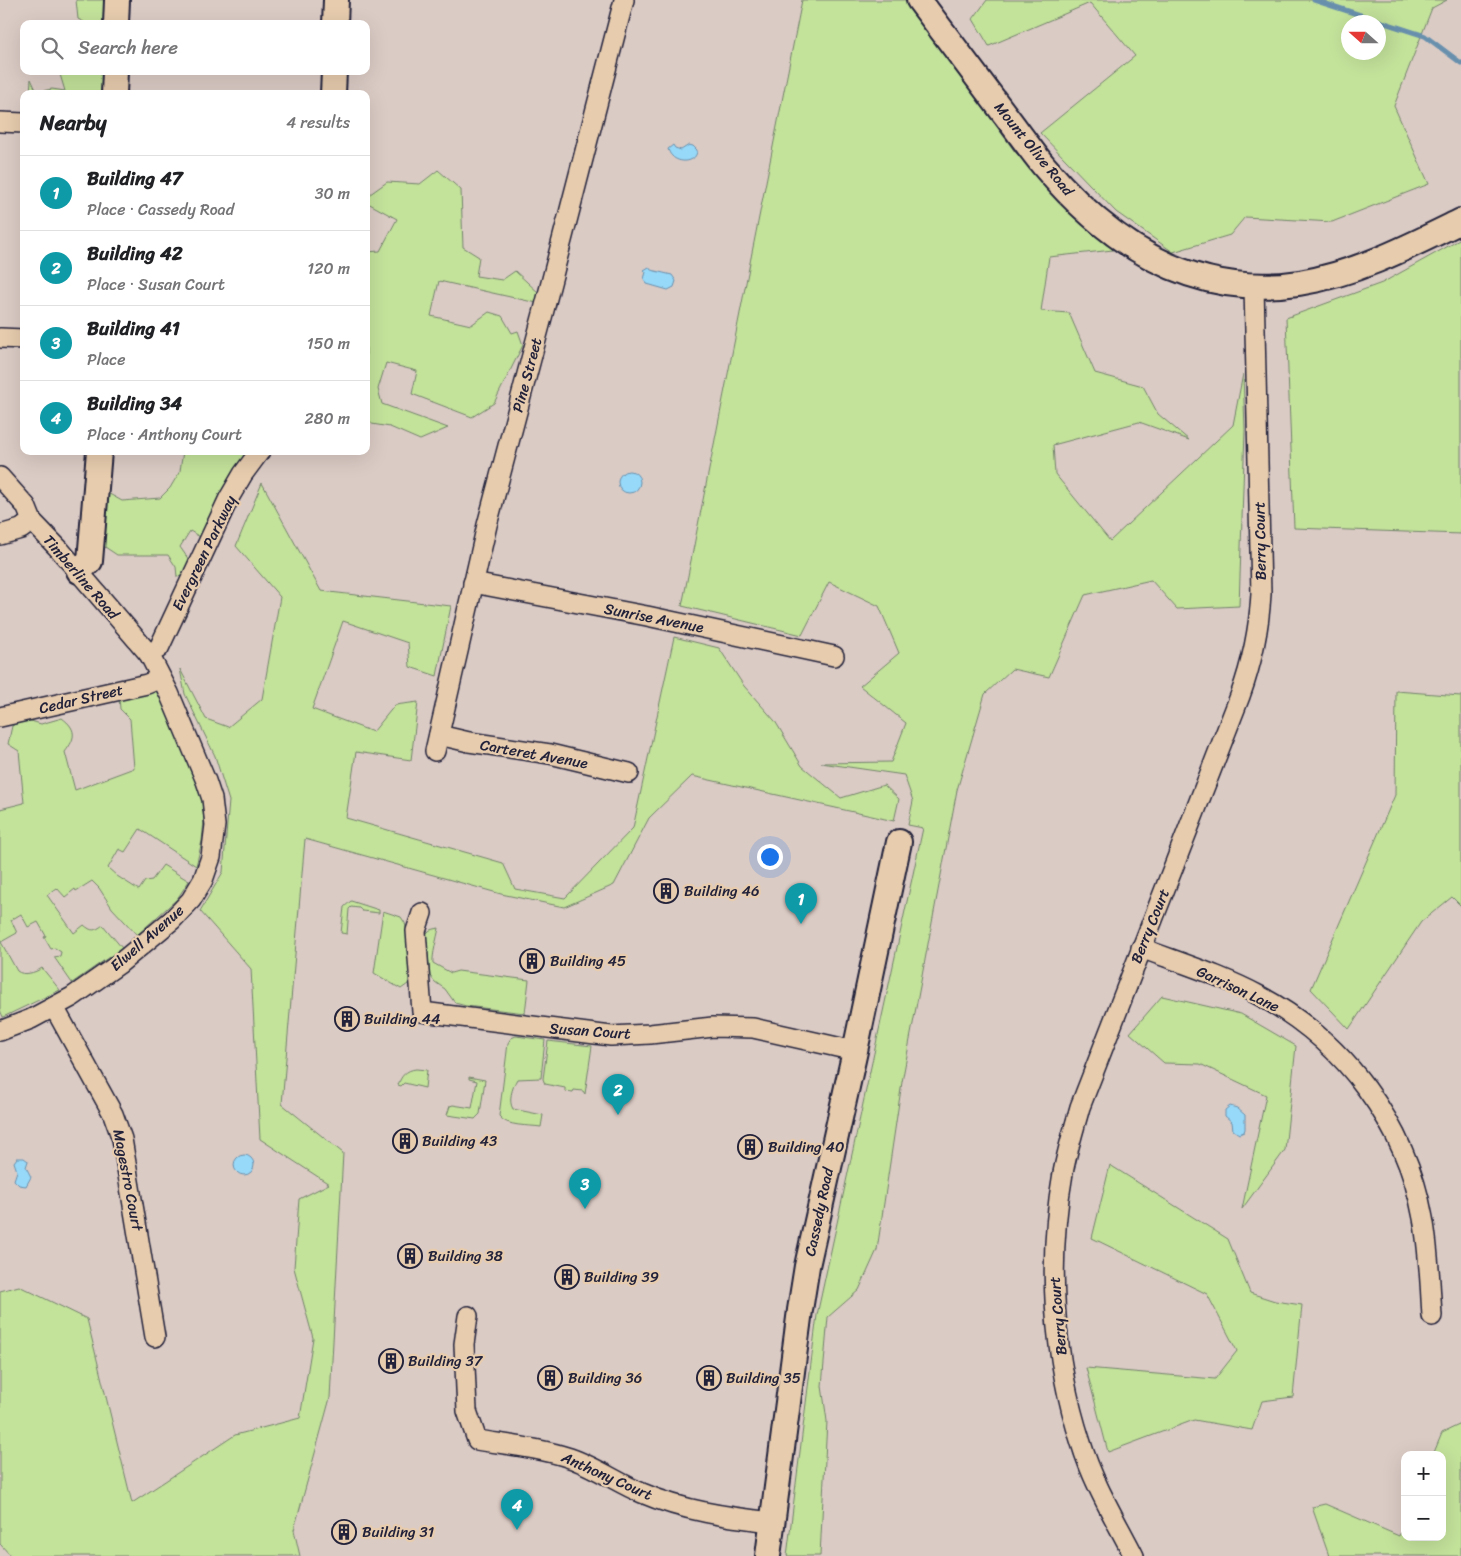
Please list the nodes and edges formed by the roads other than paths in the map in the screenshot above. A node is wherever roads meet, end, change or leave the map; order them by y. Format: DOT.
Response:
graph roads {
  1 [pos="117,0"];
  2 [pos="336,0"];
  3 [pos="624,0"];
  4 [pos="920,0"];
  5 [pos="116,20"];
  6 [pos="335,20"];
  7 [pos="115,75"];
  8 [pos="334,75"];
  9 [pos="114,90"];
  10 [pos="333,90"];
  11 [pos="0,122"];
  12 [pos="20,123"];
  13 [pos="1461,221"];
  14 [pos="1254,286"];
  15 [pos="0,338"];
  16 [pos="20,339"];
  17 [pos="99,455"];
  18 [pos="257,455"];
  19 [pos="0,477"];
  20 [pos="32,521"];
  21 [pos="0,535"];
  22 [pos="79,571"];
  23 [pos="474,583"];
  24 [pos="149,654"];
  25 [pos="834,656"];
  26 [pos="162,678"];
  27 [pos="0,717"];
  28 [pos="437,743"];
  29 [pos="629,773"];
  30 [pos="899,842"];
  31 [pos="422,913"];
  32 [pos="1141,948"];
  33 [pos="54,1007"];
  34 [pos="0,1032"];
  35 [pos="855,1051"];
  36 [pos="468,1316"];
  37 [pos="1432,1316"];
  38 [pos="155,1336"];
  39 [pos="772,1522"];
  40 [pos="768,1556"];
  41 [pos="1134,1556"];
  1 -- 5 [label="street"];
  2 -- 6 [label="street"];
  3 -- 23 [label="street, Pine Street"];
  4 -- 14 [label="street, Mount Olive Road"];
  7 -- 9 [label="street"];
  8 -- 10 [label="street"];
  11 -- 12 [label="street"];
  13 -- 14 [label="street, Mount Olive Road"];
  14 -- 32 [label="street, Berry Court"];
  15 -- 16 [label="street"];
  17 -- 22 [label="street"];
  18 -- 24 [label="street, Evergreen Parkway"];
  19 -- 20 [label="street, Timberline Road"];
  20 -- 21 [label="street"];
  20 -- 22 [label="street, Timberline Road"];
  22 -- 24 [label="street, Timberline Road"];
  23 -- 25 [label="street, Sunrise Avenue"];
  23 -- 28 [label="street, Pine Street"];
  24 -- 26 [label="street, Timberline Road"];
  26 -- 27 [label="street, Cedar Street"];
  26 -- 33 [label="street, Elwell Avenue"];
  28 -- 29 [label="street, Carteret Avenue"];
  30 -- 35 [label="street, Cassedy Road"];
  31 -- 35 [label="street, Susan Court"];
  32 -- 37 [label="street, Garrison Lane"];
  32 -- 41 [label="street, Berry Court"];
  33 -- 34 [label="street, Elwell Avenue"];
  33 -- 38 [label="street, Magestro Court"];
  35 -- 39 [label="street, Cassedy Road"];
  36 -- 39 [label="street, Anthony Court"];
  39 -- 40 [label="street, Cassedy Road"];
}
